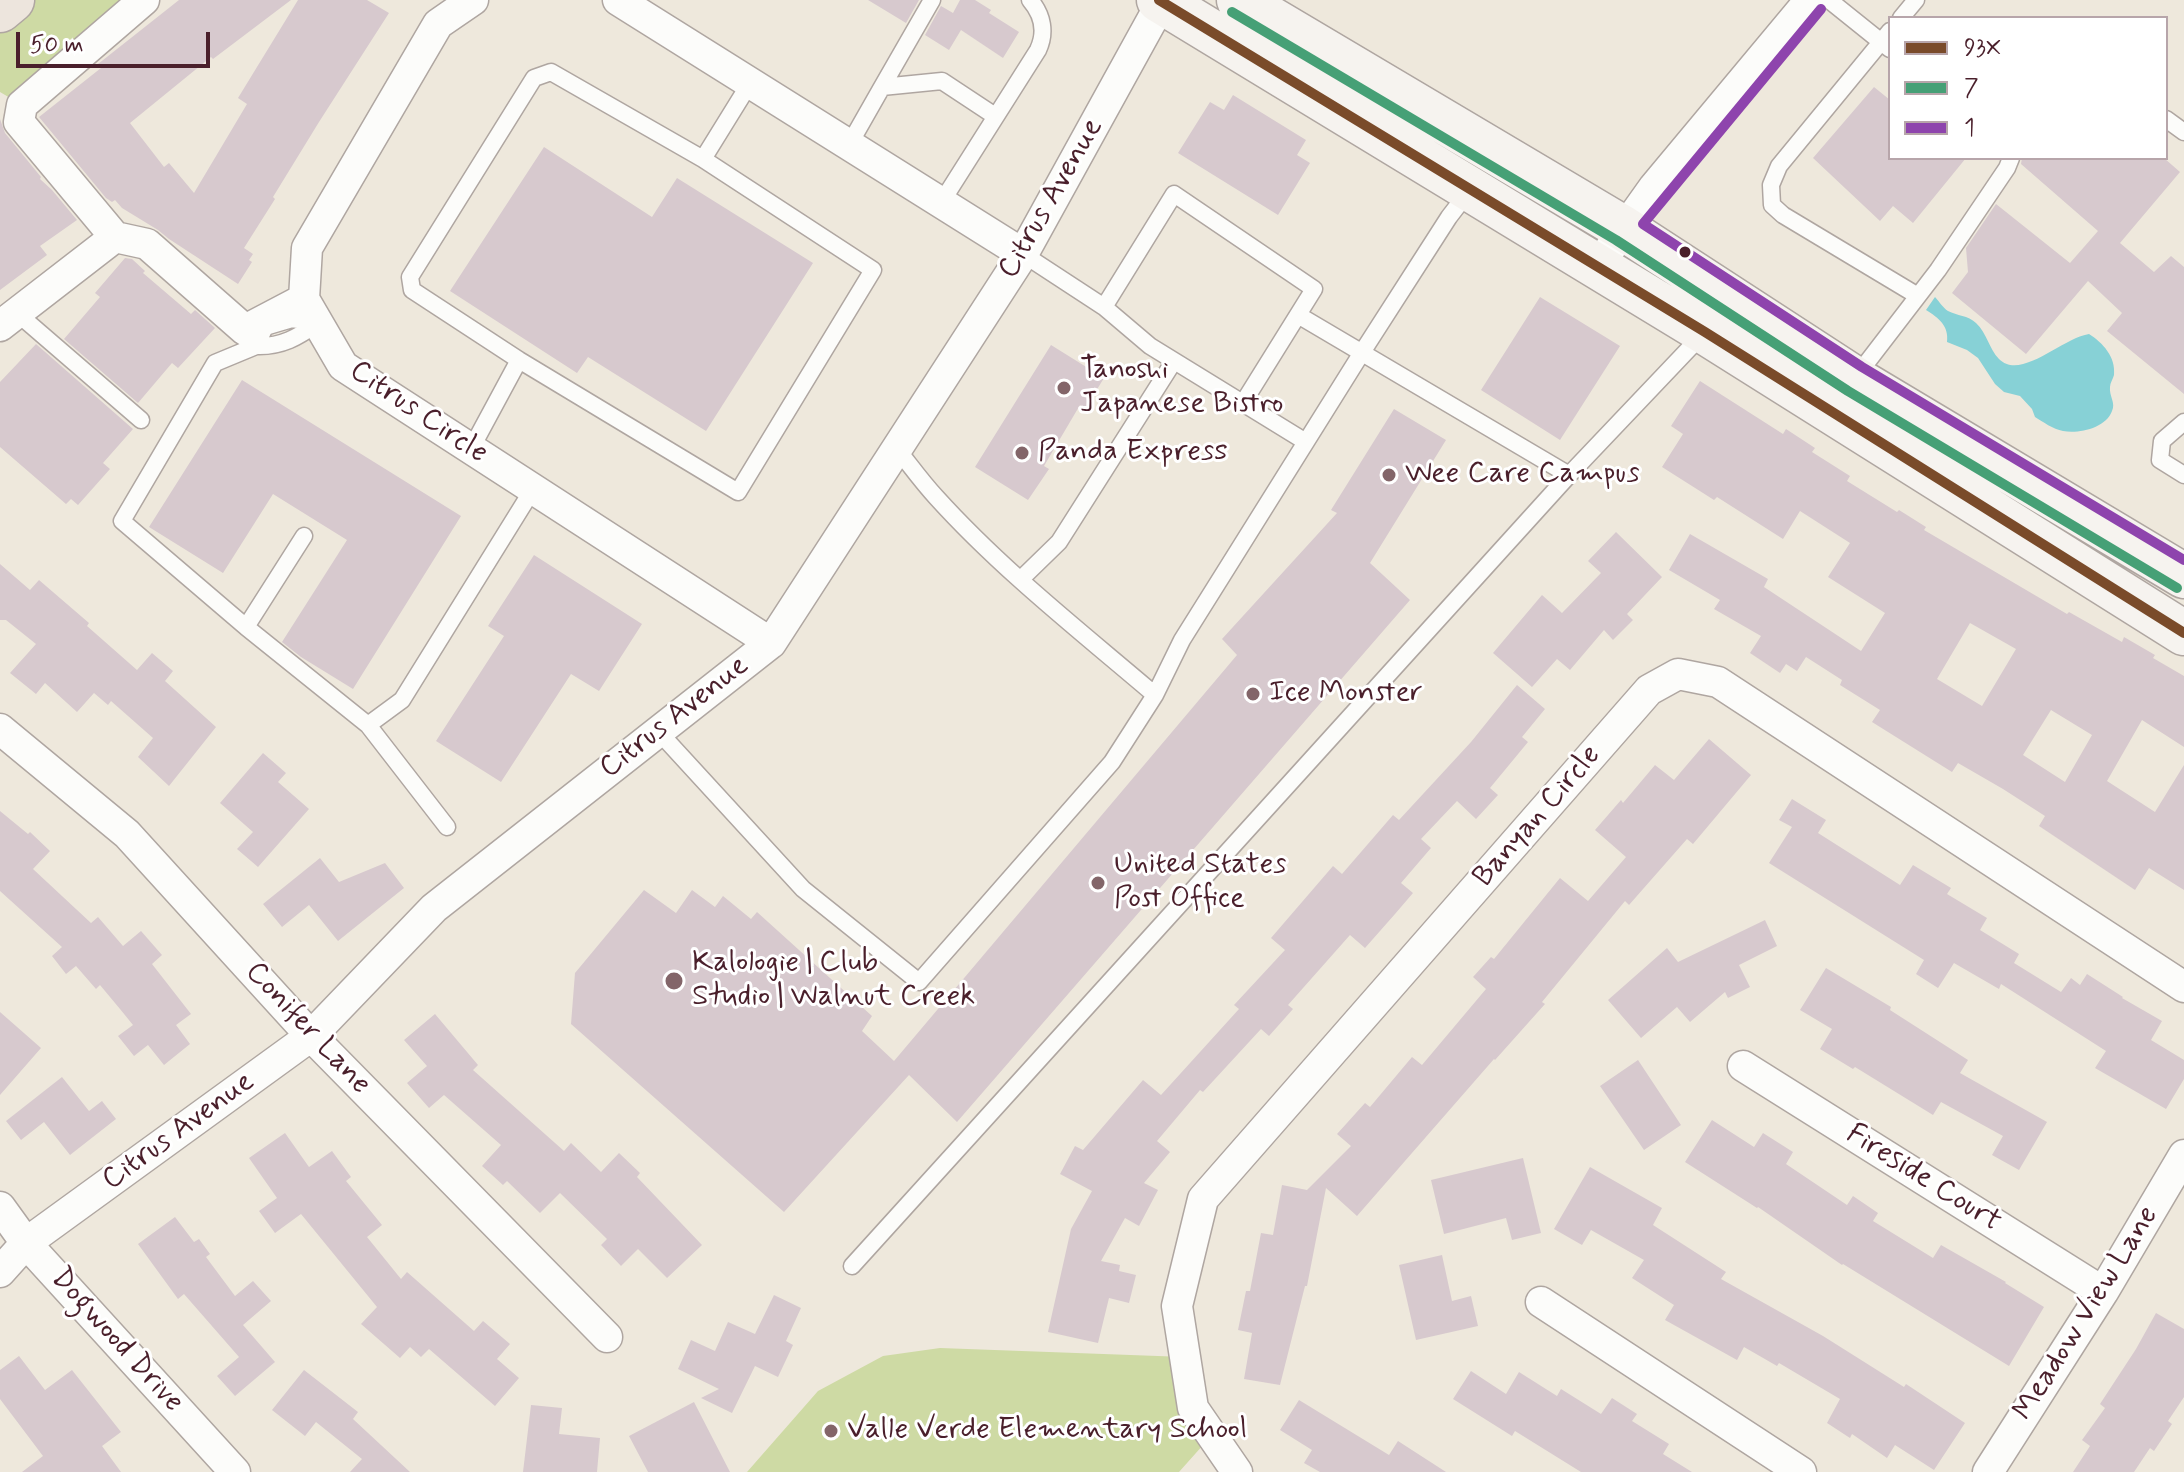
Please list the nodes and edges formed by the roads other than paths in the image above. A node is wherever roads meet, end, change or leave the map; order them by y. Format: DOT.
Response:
graph roads {
  1 [pos="12,0"];
  2 [pos="144,0"];
  3 [pos="473,0"];
  4 [pos="618,0"];
  5 [pos="932,0"];
  6 [pos="1030,0"];
  7 [pos="1239,0"];
  8 [pos="1810,0"];
  9 [pos="1829,0"];
  10 [pos="1916,0"];
  11 [pos="1161,1"];
  12 [pos="0,10"];
  13 [pos="1903,16"];
  14 [pos="1887,40"];
  15 [pos="750,83"];
  16 [pos="882,87"];
  17 [pos="995,116"];
  18 [pos="849,145"];
  19 [pos="703,159"];
  20 [pos="2010,160"];
  21 [pos="1470,190"];
  22 [pos="941,203"];
  23 [pos="1623,228"];
  24 [pos="115,237"];
  25 [pos="1023,254"];
  26 [pos="1597,267"];
  27 [pos="1918,296"];
  28 [pos="1104,307"];
  29 [pos="311,311"];
  30 [pos="1298,315"];
  31 [pos="8,320"];
  32 [pos="1705,332"];
  33 [pos="1361,354"];
  34 [pos="519,360"];
  35 [pos="1174,361"];
  36 [pos="1855,379"];
  37 [pos="1243,403"];
  38 [pos="141,420"];
  39 [pos="2184,422"];
  40 [pos="1306,442"];
  41 [pos="471,449"];
  42 [pos="897,449"];
  43 [pos="1569,475"];
  44 [pos="2184,475"];
  45 [pos="533,489"];
  46 [pos="304,536"];
  47 [pos="2184,576"];
  48 [pos="1021,579"];
  49 [pos="246,627"];
  50 [pos="2184,633"];
  51 [pos="771,643"];
  52 [pos="1155,695"];
  53 [pos="368,725"];
  54 [pos="0,729"];
  55 [pos="658,731"];
  56 [pos="447,827"];
  57 [pos="2184,987"];
  58 [pos="311,1036"];
  59 [pos="1743,1066"];
  60 [pos="2184,1155"];
  61 [pos="0,1207"];
  62 [pos="26,1243"];
  63 [pos="852,1266"];
  64 [pos="0,1272"];
  65 [pos="2103,1292"];
  66 [pos="1541,1302"];
  67 [pos="607,1337"];
  68 [pos="235,1472"];
  69 [pos="1237,1472"];
  70 [pos="1801,1472"];
  71 [pos="1988,1472"];
  1 -- 12 [label="highway"];
  2 -- 24 [label="street"];
  3 -- 29 [label="street"];
  4 -- 15 [label="street"];
  5 -- 16 [label="lane"];
  6 -- 17 [label="lane"];
  7 -- 23 [label="main road"];
  8 -- 23 [label="street"];
  9 -- 14 [label="lane"];
  10 -- 13 [label="lane"];
  11 -- 21 [label="main road"];
  11 -- 25 [label="street, Citrus Avenue"];
  14 -- 27 [label="lane"];
  15 -- 18 [label="street"];
  15 -- 19 [label="lane"];
  16 -- 17 [label="lane"];
  16 -- 18 [label="lane"];
  17 -- 22 [label="lane"];
  18 -- 22 [label="street"];
  19 -- 34 [label="lane"];
  19 -- 34 [label="lane"];
  20 -- 27 [label="lane"];
  21 -- 26 [label="main road"];
  21 -- 33 [label="lane"];
  22 -- 25 [label="street"];
  23 -- 26 [label="street"];
  23 -- 36 [label="main road"];
  24 -- 29 [label="street"];
  24 -- 31 [label="street"];
  25 -- 28 [label="lane"];
  25 -- 42 [label="street, Citrus Avenue"];
  26 -- 32 [label="main road"];
  27 -- 36 [label="lane"];
  28 -- 30 [label="lane"];
  28 -- 35 [label="lane"];
  29 -- 41 [label="street, Citrus Circle"];
  29 -- 49 [label="lane"];
  30 -- 33 [label="lane"];
  30 -- 37 [label="lane"];
  31 -- 38 [label="lane"];
  32 -- 43 [label="lane"];
  32 -- 50 [label="main road"];
  33 -- 40 [label="lane"];
  33 -- 43 [label="lane"];
  34 -- 41 [label="lane"];
  35 -- 37 [label="lane"];
  35 -- 48 [label="lane"];
  36 -- 47 [label="main road"];
  37 -- 40 [label="lane"];
  39 -- 44 [label="lane"];
  40 -- 52 [label="lane"];
  41 -- 45 [label="street, Citrus Circle"];
  42 -- 48 [label="lane"];
  42 -- 51 [label="street, Citrus Avenue"];
  43 -- 63 [label="lane"];
  45 -- 51 [label="street, Citrus Circle"];
  45 -- 53 [label="lane"];
  46 -- 49 [label="lane"];
  48 -- 52 [label="lane"];
  49 -- 53 [label="lane"];
  51 -- 55 [label="street, Citrus Avenue"];
  52 -- 55 [label="lane"];
  53 -- 56 [label="lane"];
  54 -- 58 [label="street, Conifer Lane"];
  55 -- 58 [label="street, Citrus Avenue"];
  57 -- 69 [label="street, Banyan Circle"];
  58 -- 62 [label="street, Citrus Avenue"];
  58 -- 67 [label="street, Conifer Lane"];
  59 -- 65 [label="street, Fireside Court"];
  60 -- 65 [label="street, Meadow View Lane"];
  61 -- 62 [label="street, Dogwood Drive"];
  62 -- 64 [label="street, Citrus Avenue"];
  62 -- 68 [label="street, Dogwood Drive"];
  65 -- 71 [label="street, Meadow View Lane"];
  66 -- 70 [label="street"];
}
